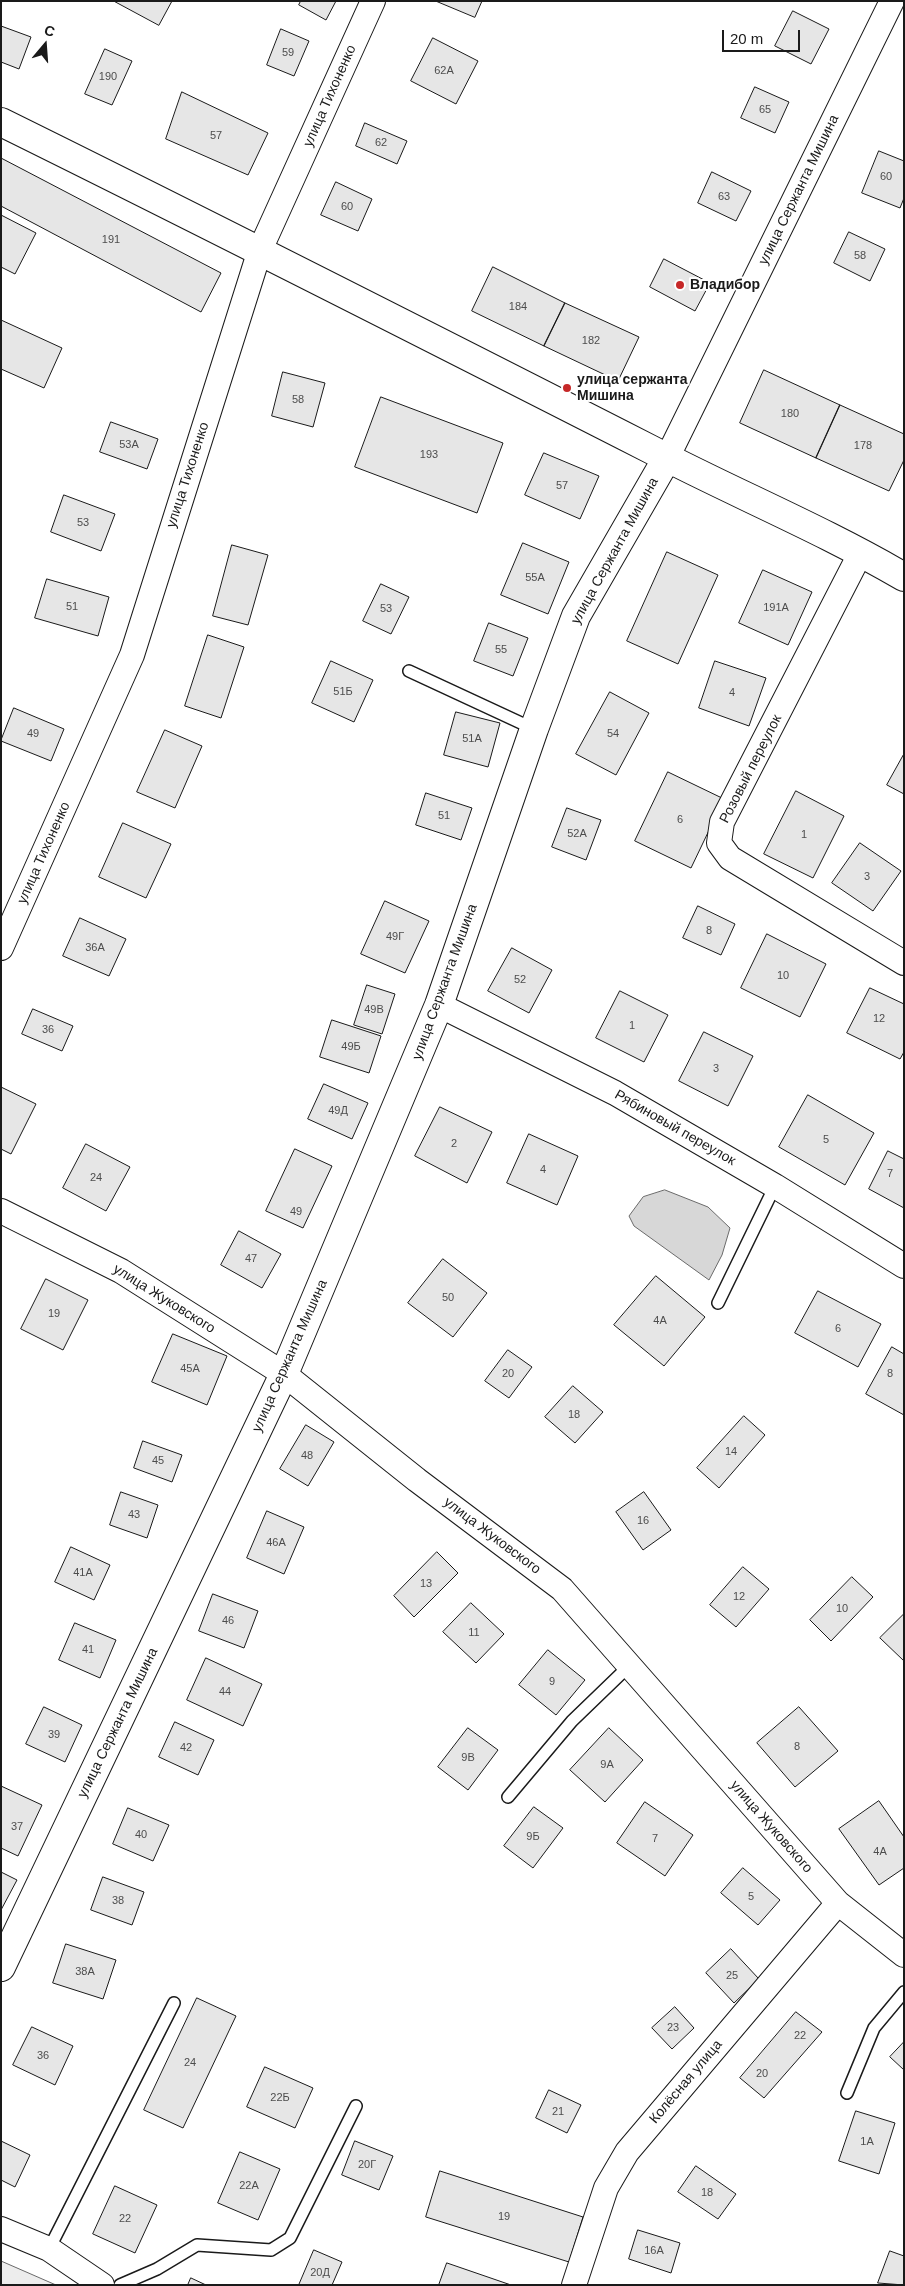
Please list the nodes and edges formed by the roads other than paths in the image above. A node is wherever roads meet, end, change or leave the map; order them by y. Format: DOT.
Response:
graph roads {
  1 [pos="373,1"];
  2 [pos="892,1"];
  3 [pos="1,122"];
  4 [pos="260,250"];
  5 [pos="667,458"];
  6 [pos="861,552"];
  7 [pos="904,577"];
  8 [pos="408,671"];
  9 [pos="534,729"];
  10 [pos="1,948"];
  11 [pos="904,963"];
  12 [pos="439,1005"];
  13 [pos="776,1186"];
  14 [pos="1,1212"];
  15 [pos="904,1266"];
  16 [pos="718,1303"];
  17 [pos="284,1374"];
  18 [pos="629,1666"];
  19 [pos="508,1797"];
  20 [pos="838,1903"];
  21 [pos="904,1956"];
  22 [pos="1,1967"];
  23 [pos="904,1992"];
  24 [pos="174,2003"];
  25 [pos="847,2093"];
  26 [pos="356,2106"];
  27 [pos="1,2229"];
  28 [pos="49,2249"];
  29 [pos="102,2285"];
  30 [pos="120,2285"];
  31 [pos="574,2285"];
  1 -- 4 [label="street, улица Тихоненко"];
  2 -- 5 [label="street, улица Сержанта Мишина"];
  3 -- 4 [label="street"];
  4 -- 5 [label="street"];
  4 -- 10 [label="street, улица Тихоненко"];
  5 -- 6 [label="street"];
  5 -- 9 [label="street, улица Сержанта Мишина"];
  6 -- 7 [label="street"];
  6 -- 11 [label="street, Розовый переулок"];
  8 -- 9 [label="lane"];
  9 -- 12 [label="street, улица Сержанта Мишина"];
  12 -- 13 [label="street, Рябиновый переулок"];
  12 -- 17 [label="street, улица Сержанта Мишина"];
  13 -- 15 [label="street, Рябиновый переулок"];
  13 -- 16 [label="lane"];
  14 -- 17 [label="street, улица Жуковского"];
  17 -- 18 [label="street, улица Жуковского"];
  17 -- 22 [label="street, улица Сержанта Мишина"];
  18 -- 19 [label="lane"];
  18 -- 20 [label="street, улица Жуковского"];
  20 -- 21 [label="street, улица Жуковского"];
  20 -- 31 [label="street, Колёсная улица"];
  23 -- 25 [label="lane"];
  24 -- 28 [label="lane"];
  26 -- 30 [label="lane"];
  27 -- 28 [label="street"];
  28 -- 29 [label="street"];
}
